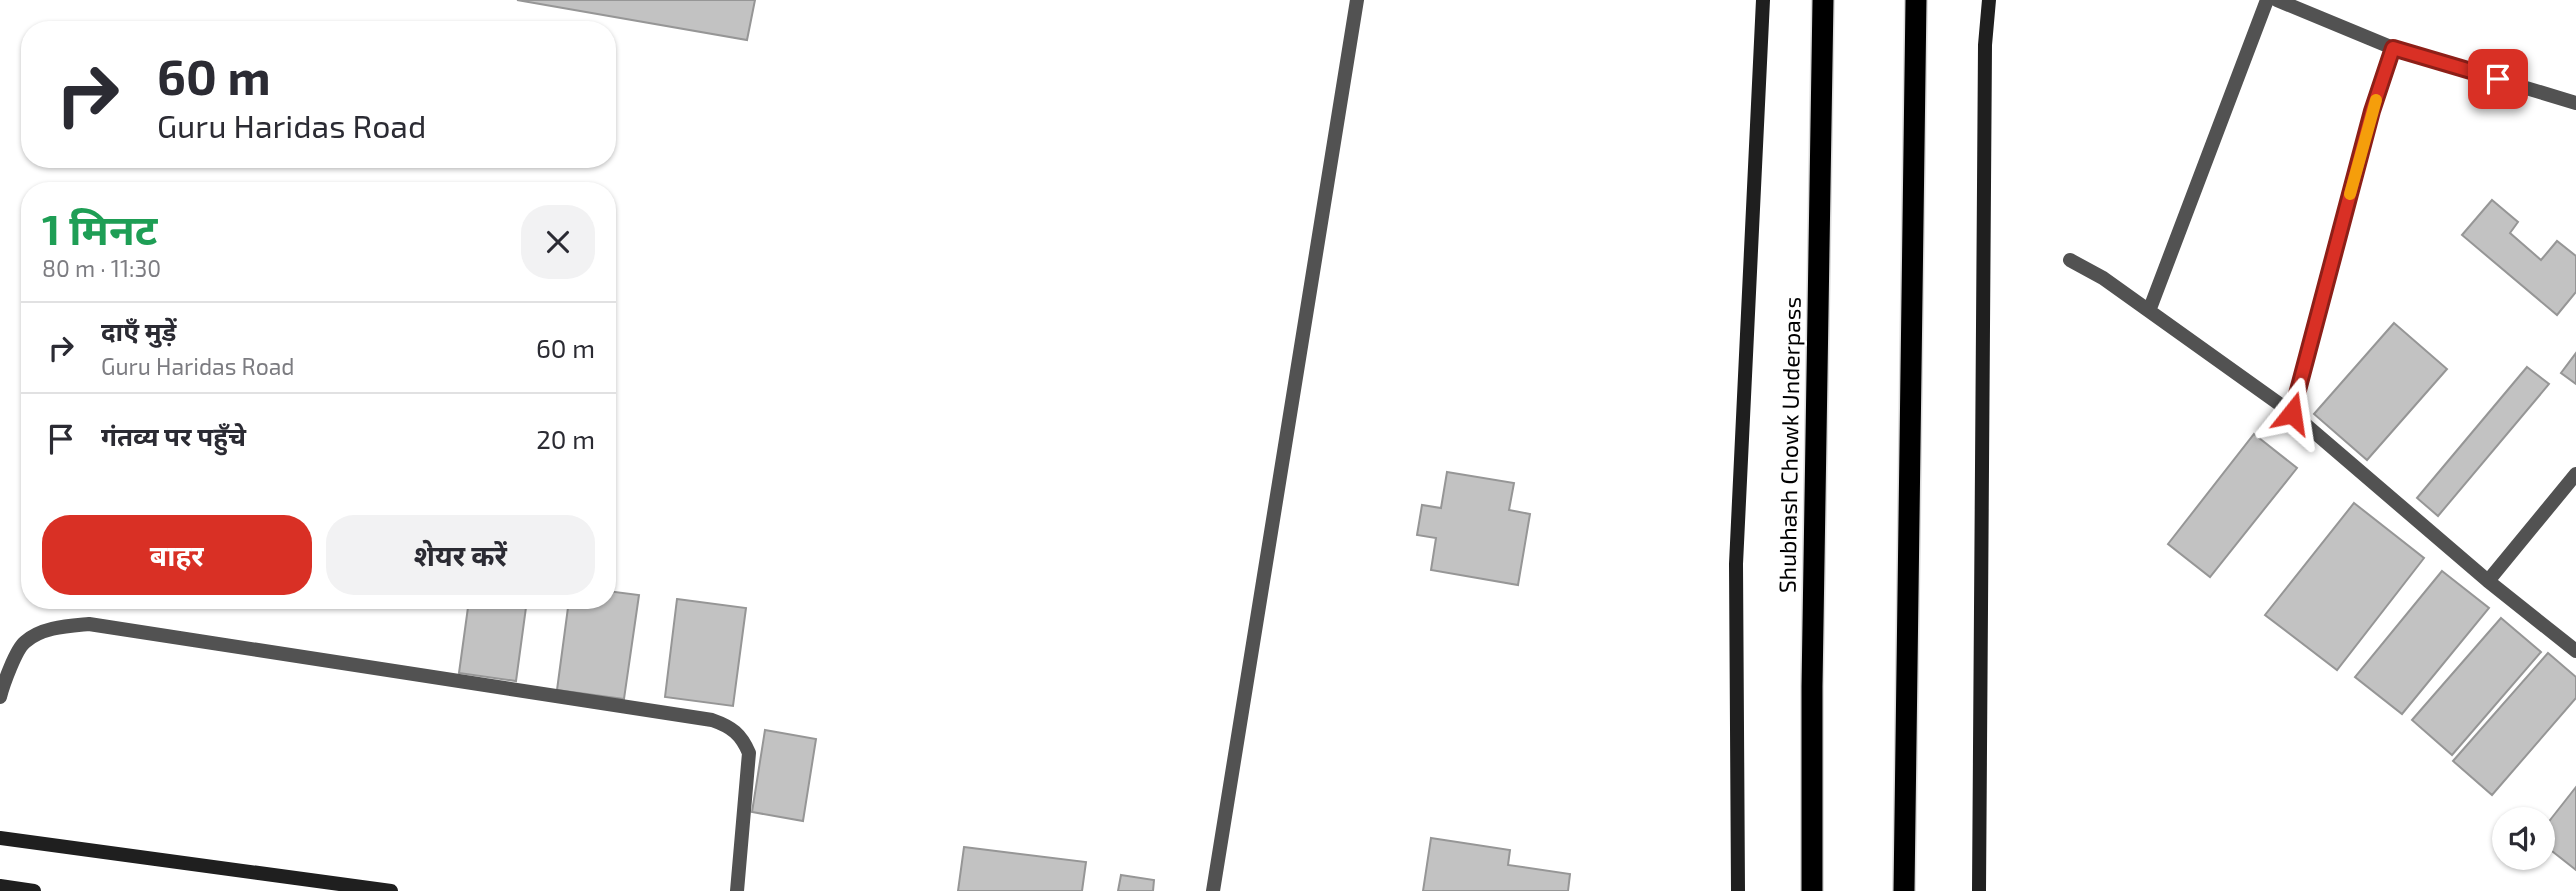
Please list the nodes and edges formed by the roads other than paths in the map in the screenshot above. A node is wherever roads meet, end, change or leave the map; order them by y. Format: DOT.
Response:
graph roads {
  1 [pos="1357,0"];
  2 [pos="1763,0"];
  3 [pos="1823,0"];
  4 [pos="1916,0"];
  5 [pos="1989,0"];
  6 [pos="2267,0"];
  7 [pos="2277,0"];
  8 [pos="2393,48"];
  9 [pos="2576,103"];
  10 [pos="2070,260"];
  11 [pos="2149,311"];
  12 [pos="2292,413"];
  13 [pos="2576,474"];
  14 [pos="2488,581"];
  15 [pos="2576,651"];
  16 [pos="0,697"];
  17 [pos="0,838"];
  18 [pos="0,886"];
  19 [pos="34,891"];
  20 [pos="391,891"];
  21 [pos="737,891"];
  22 [pos="1213,891"];
  23 [pos="1738,891"];
  24 [pos="1812,891"];
  25 [pos="1904,891"];
  26 [pos="1979,891"];
  1 -- 22 [label="street"];
  2 -- 23 [label="main road"];
  3 -- 24 [label="highway, Shubhash Chowk Underpass"];
  4 -- 25 [label="highway"];
  5 -- 26 [label="main road"];
  6 -- 11 [label="street"];
  7 -- 8 [label="street"];
  8 -- 9 [label="street"];
  8 -- 12 [label="street"];
  10 -- 11 [label="street"];
  11 -- 12 [label="street"];
  12 -- 14 [label="street"];
  13 -- 14 [label="street"];
  14 -- 15 [label="street"];
  16 -- 21 [label="street"];
  17 -- 20 [label="main road"];
  18 -- 19 [label="main road"];
}
